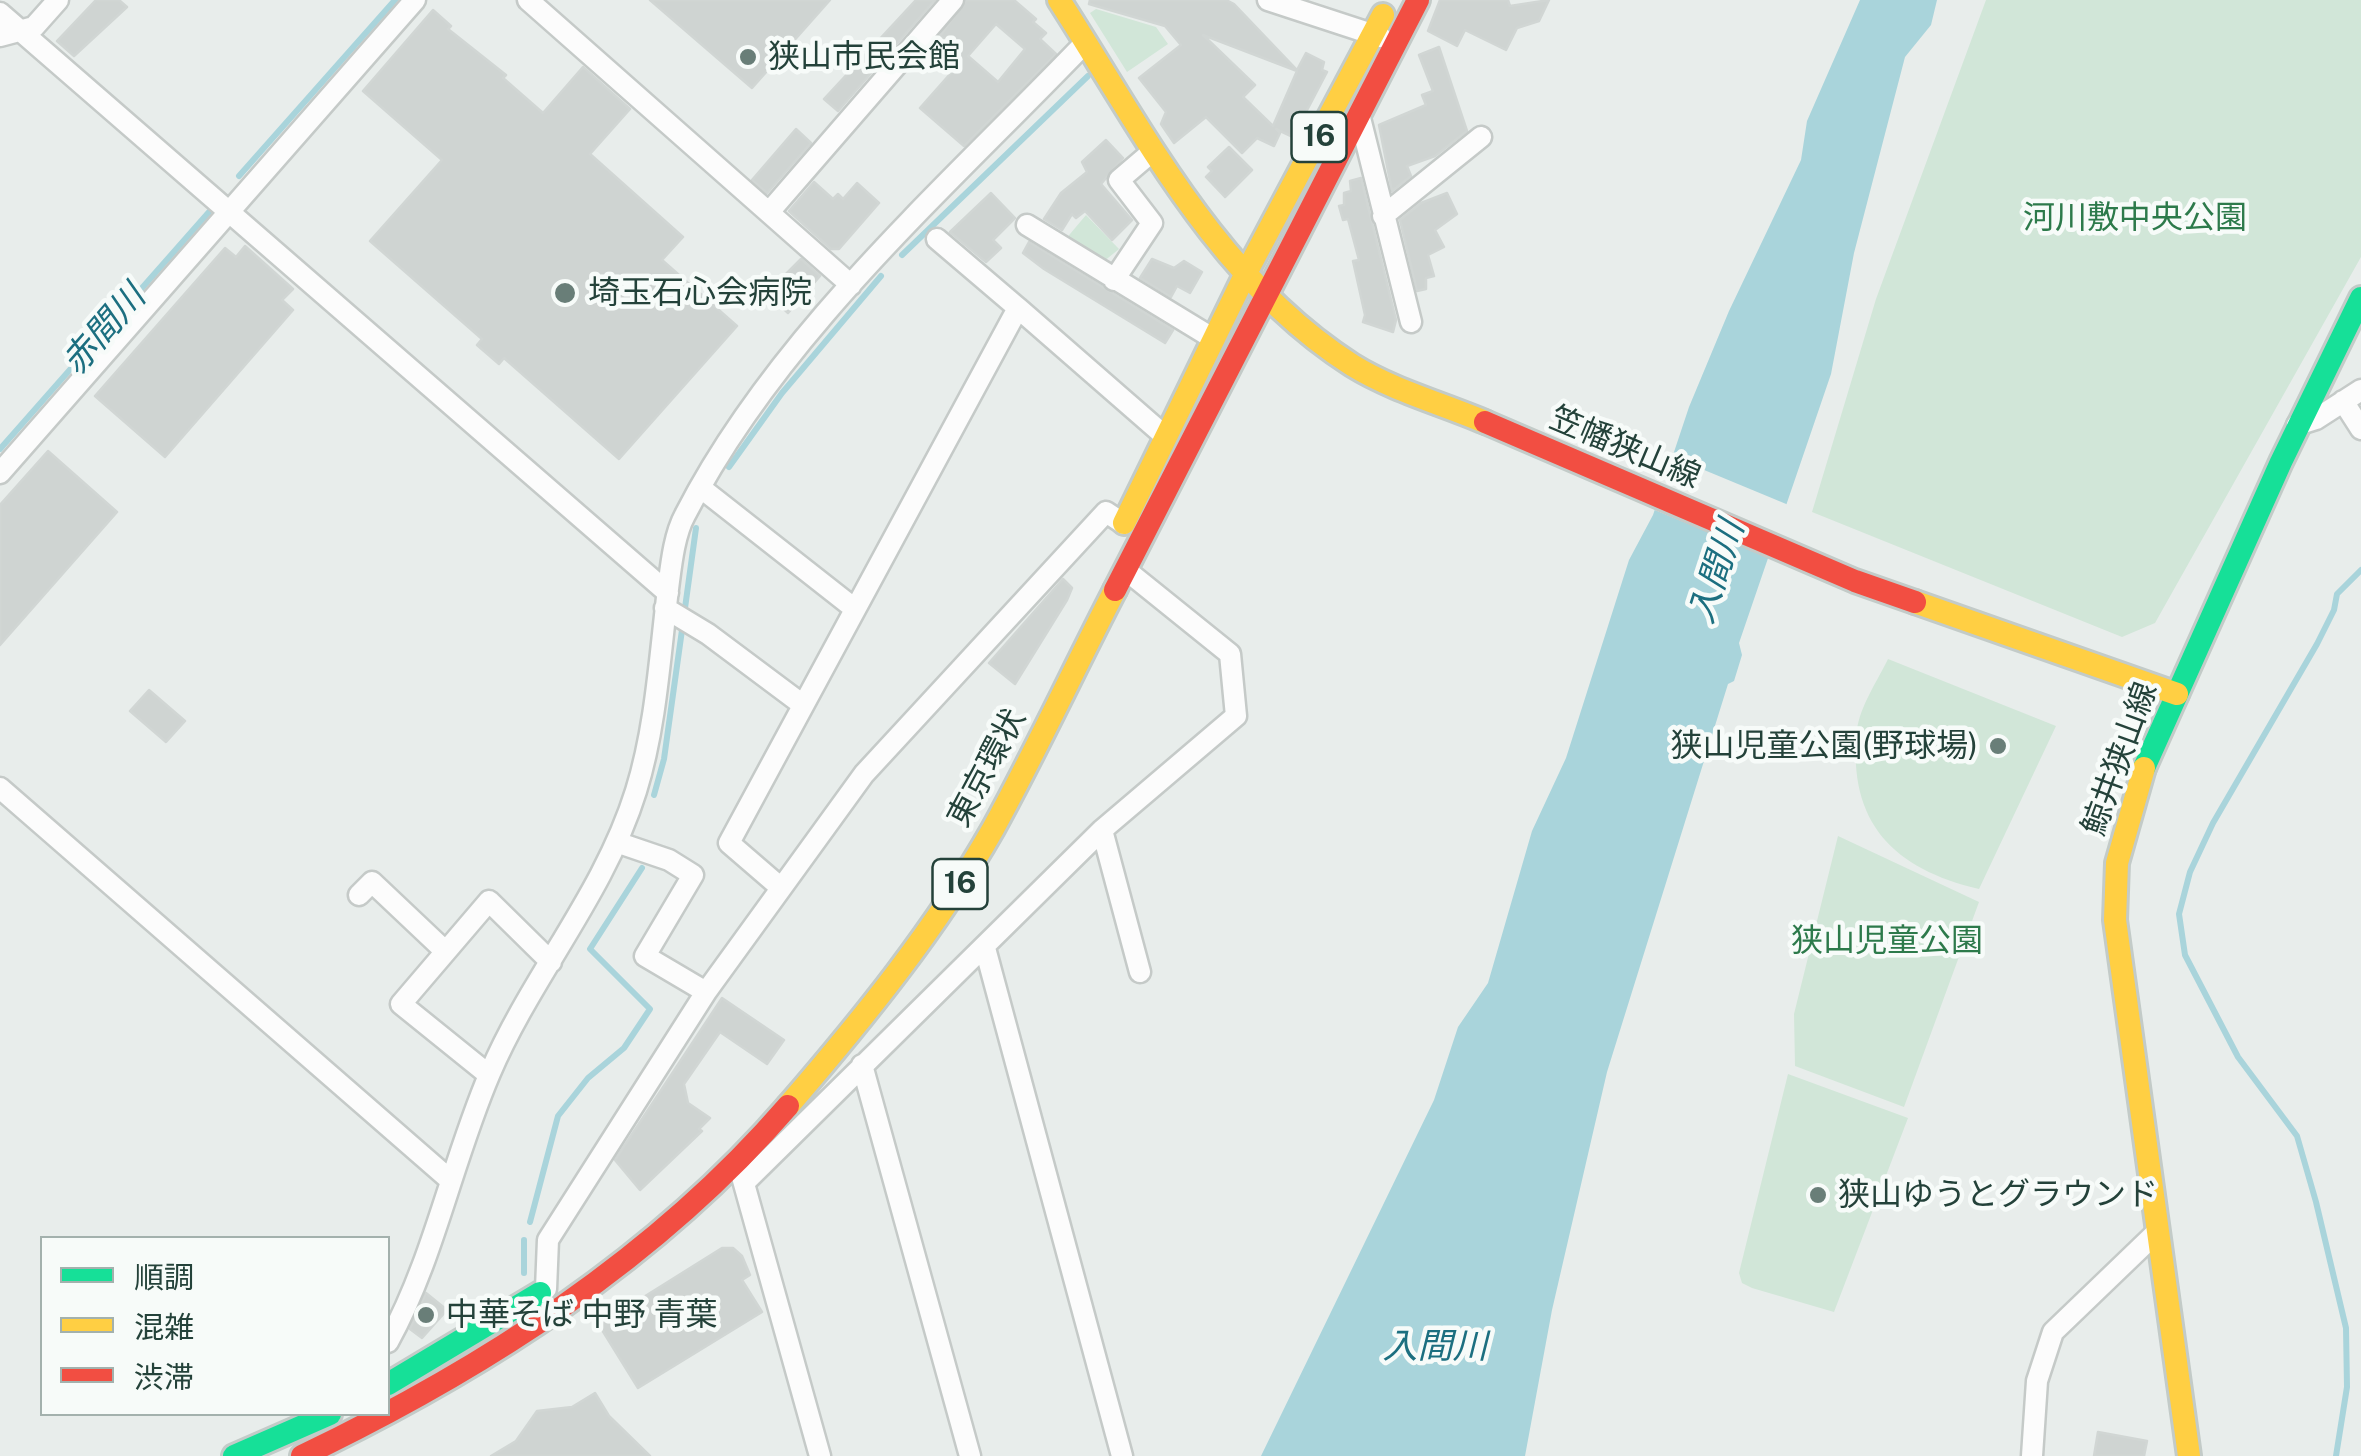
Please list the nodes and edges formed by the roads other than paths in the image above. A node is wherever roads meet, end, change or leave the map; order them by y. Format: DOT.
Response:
graph roads {
  1 [pos="58,0"];
  2 [pos="415,0"];
  3 [pos="528,0"];
  4 [pos="953,0"];
  5 [pos="1058,0"];
  6 [pos="1391,0"];
  7 [pos="1418,0"];
  8 [pos="1275,1"];
  9 [pos="0,13"];
  10 [pos="25,31"];
  11 [pos="1373,34"];
  12 [pos="0,36"];
  13 [pos="1086,42"];
  14 [pos="1398,42"];
  15 [pos="1360,118"];
  16 [pos="1481,136"];
  17 [pos="1153,151"];
  18 [pos="770,211"];
  19 [pos="230,212"];
  20 [pos="1383,216"];
  21 [pos="1026,225"];
  22 [pos="937,239"];
  23 [pos="1246,273"];
  24 [pos="1114,280"];
  25 [pos="850,285"];
  26 [pos="2361,298"];
  27 [pos="1267,299"];
  28 [pos="1018,308"];
  29 [pos="1411,322"];
  30 [pos="1214,339"];
  31 [pos="2352,396"];
  32 [pos="2297,424"];
  33 [pos="2361,429"];
  34 [pos="1166,436"];
  35 [pos="0,473"];
  36 [pos="701,488"];
  37 [pos="1124,524"];
  38 [pos="1127,571"];
  39 [pos="666,600"];
  40 [pos="856,609"];
  41 [pos="2176,694"];
  42 [pos="803,704"];
  43 [pos="0,788"];
  44 [pos="1102,830"];
  45 [pos="619,843"];
  46 [pos="780,887"];
  47 [pos="358,895"];
  48 [pos="985,948"];
  49 [pos="445,950"];
  50 [pos="551,962"];
  51 [pos="1140,972"];
  52 [pos="706,992"];
  53 [pos="862,1065"];
  54 [pos="489,1074"];
  55 [pos="741,1172"];
  56 [pos="449,1179"];
  57 [pos="2157,1232"];
  58 [pos="546,1289"];
  59 [pos="390,1338"];
  60 [pos="390,1383"];
  61 [pos="325,1416"];
  62 [pos="345,1416"];
  63 [pos="333,1449"];
  64 [pos="234,1456"];
  65 [pos="302,1456"];
  66 [pos="820,1456"];
  67 [pos="970,1456"];
  68 [pos="1122,1456"];
  69 [pos="2032,1456"];
  70 [pos="2189,1456"];
  1 -- 10 [label="street"];
  2 -- 19 [label="street"];
  3 -- 18 [label="street"];
  4 -- 18 [label="street"];
  5 -- 13 [label="main road, 笠幡狭山線"];
  6 -- 11 [label="main road, 東京環状 / 16"];
  7 -- 14 [label="main road, 東京環状 / 16"];
  8 -- 11 [label="street"];
  9 -- 10 [label="street"];
  10 -- 12 [label="street"];
  10 -- 19 [label="street"];
  11 -- 14 [label="street"];
  11 -- 23 [label="main road, 東京環状 / 16"];
  13 -- 17 [label="main road, 笠幡狭山線"];
  13 -- 25 [label="street"];
  14 -- 15 [label="main road, 東京環状 / 16"];
  15 -- 20 [label="street"];
  15 -- 27 [label="main road, 東京環状 / 16"];
  16 -- 20 [label="street"];
  17 -- 23 [label="main road, 笠幡狭山線"];
  17 -- 24 [label="street"];
  18 -- 25 [label="street"];
  19 -- 35 [label="street"];
  19 -- 39 [label="street"];
  20 -- 29 [label="street"];
  21 -- 24 [label="street"];
  22 -- 28 [label="street"];
  23 -- 27 [label="main road, 笠幡狭山線"];
  23 -- 30 [label="main road, 東京環状 / 16"];
  24 -- 30 [label="street"];
  25 -- 36 [label="street"];
  26 -- 32 [label="main road, 鯨井狭山線"];
  27 -- 38 [label="main road, 東京環状 / 16"];
  27 -- 41 [label="main road, 笠幡狭山線"];
  28 -- 34 [label="street"];
  28 -- 40 [label="street"];
  30 -- 34 [label="main road, 東京環状 / 16"];
  31 -- 32 [label="street"];
  31 -- 33 [label="street"];
  32 -- 41 [label="main road, 鯨井狭山線"];
  34 -- 37 [label="main road, 東京環状 / 16"];
  36 -- 39 [label="street"];
  36 -- 40 [label="street"];
  37 -- 46 [label="street"];
  37 -- 58 [label="main road, 東京環状 / 16"];
  38 -- 44 [label="street"];
  38 -- 55 [label="main road, 東京環状 / 16"];
  39 -- 42 [label="street"];
  39 -- 45 [label="street"];
  40 -- 42 [label="street"];
  41 -- 57 [label="main road, 鯨井狭山線"];
  42 -- 46 [label="street"];
  43 -- 56 [label="street"];
  44 -- 48 [label="street"];
  44 -- 51 [label="street"];
  45 -- 50 [label="street"];
  45 -- 52 [label="street"];
  46 -- 52 [label="street"];
  47 -- 49 [label="street"];
  48 -- 53 [label="street"];
  48 -- 68 [label="street"];
  49 -- 50 [label="street"];
  49 -- 54 [label="street"];
  50 -- 54 [label="street"];
  52 -- 58 [label="street"];
  53 -- 55 [label="street"];
  53 -- 67 [label="street"];
  54 -- 56 [label="street"];
  55 -- 63 [label="main road, 東京環状 / 16"];
  55 -- 66 [label="street"];
  56 -- 59 [label="street"];
  57 -- 69 [label="street"];
  57 -- 70 [label="main road, 鯨井狭山線"];
  58 -- 60 [label="main road, 東京環状 / 16"];
  61 -- 64 [label="main road"];
  62 -- 63 [label="main road"];
  63 -- 65 [label="main road, 東京環状 / 16"];
}
